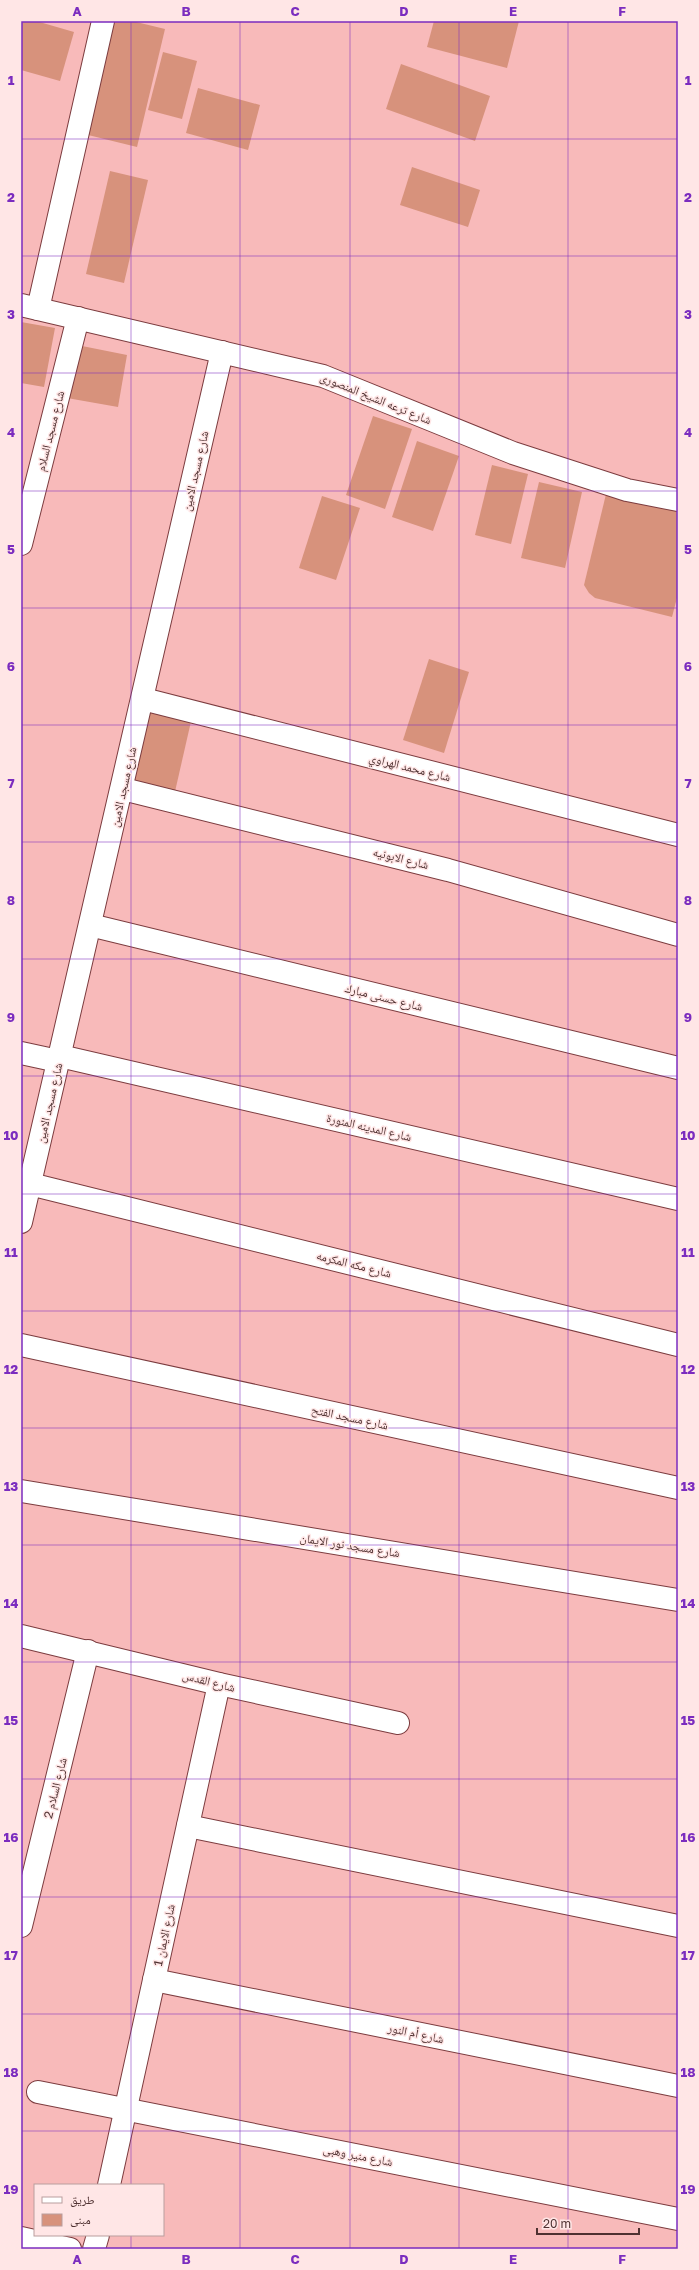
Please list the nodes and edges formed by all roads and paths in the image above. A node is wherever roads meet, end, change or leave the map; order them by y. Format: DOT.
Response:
graph roads {
  1 [pos="102,21"];
  2 [pos="29,307"];
  3 [pos="78,318"];
  4 [pos="222,352"];
  5 [pos="678,500"];
  6 [pos="21,544"];
  7 [pos="143,699"];
  8 [pos="123,789"];
  9 [pos="678,835"];
  10 [pos="90,925"];
  11 [pos="678,935"];
  12 [pos="21,1053"];
  13 [pos="59,1059"];
  14 [pos="678,1068"];
  15 [pos="30,1184"];
  16 [pos="678,1199"];
  17 [pos="21,1222"];
  18 [pos="21,1345"];
  19 [pos="678,1345"];
  20 [pos="678,1488"];
  21 [pos="21,1491"];
  22 [pos="678,1600"];
  23 [pos="21,1636"];
  24 [pos="88,1651"];
  25 [pos="219,1684"];
  26 [pos="398,1723"];
  27 [pos="188,1826"];
  28 [pos="21,1926"];
  29 [pos="678,1926"];
  30 [pos="154,1980"];
  31 [pos="678,2086"];
  32 [pos="38,2092"];
  33 [pos="126,2110"];
  34 [pos="109,2184"];
  35 [pos="678,2219"];
  36 [pos="98,2236"];
  37 [pos="21,2238"];
  38 [pos="70,2249"];
  39 [pos="94,2249"];
  1 -- 2 [label="street"];
  2 -- 3 [label="street, شارع ترعه الشيخ المنصورى"];
  3 -- 4 [label="street, شارع ترعه الشيخ المنصورى"];
  3 -- 6 [label="street, شارع مسجد السلام"];
  4 -- 5 [label="street, شارع ترعه الشيخ المنصورى"];
  4 -- 7 [label="street, شارع مسجد الامين"];
  7 -- 8 [label="street, شارع مسجد الامين"];
  7 -- 9 [label="street, شارع محمد الهراوي"];
  8 -- 10 [label="street, شارع مسجد الامين"];
  8 -- 11 [label="street, شارع الابونيه"];
  10 -- 13 [label="street, شارع مسجد الامين"];
  10 -- 14 [label="street, شارع حسنى مبارك"];
  12 -- 13 [label="street, شارع المدينه المنورة"];
  13 -- 15 [label="street, شارع مسجد الامين"];
  13 -- 16 [label="street, شارع المدينه المنورة"];
  15 -- 17 [label="street, شارع مسجد الامين"];
  15 -- 19 [label="street, شارع مكه المكرمه"];
  18 -- 20 [label="street, شارع مسجد الفتح"];
  21 -- 22 [label="street, شارع مسجد نور الايمان"];
  23 -- 24 [label="street, شارع القدس"];
  24 -- 25 [label="street, شارع القدس"];
  24 -- 28 [label="street, شارع السلام 2"];
  25 -- 26 [label="street, شارع القدس"];
  25 -- 27 [label="street, شارع الايمان 1"];
  27 -- 29 [label="street"];
  27 -- 30 [label="street, شارع الايمان 1"];
  30 -- 31 [label="street, شارع أم النور"];
  30 -- 33 [label="street, شارع الايمان 1"];
  32 -- 33 [label="street, شارع منير وهبى"];
  33 -- 34 [label="street, شارع الايمان 1"];
  33 -- 35 [label="street, شارع منير وهبى"];
  36 -- 39 [label="street"];
  37 -- 38 [label="street"];
}
